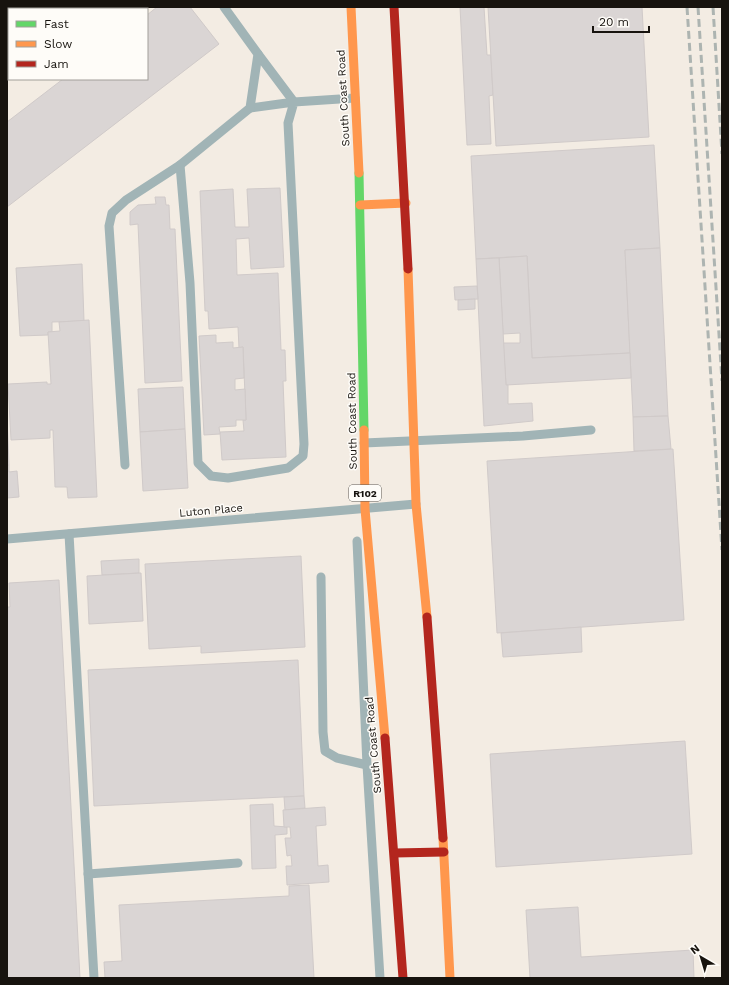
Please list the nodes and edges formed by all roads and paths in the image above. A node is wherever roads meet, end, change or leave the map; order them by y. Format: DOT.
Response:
graph roads {
  1 [pos="224,7"];
  2 [pos="352,7"];
  3 [pos="394,7"];
  4 [pos="258,54"];
  5 [pos="355,98"];
  6 [pos="294,102"];
  7 [pos="250,108"];
  8 [pos="180,165"];
  9 [pos="406,203"];
  10 [pos="360,205"];
  11 [pos="591,430"];
  12 [pos="415,442"];
  13 [pos="364,443"];
  14 [pos="125,465"];
  15 [pos="416,504"];
  16 [pos="359,512"];
  17 [pos="357,532"];
  18 [pos="69,534"];
  19 [pos="7,539"];
  20 [pos="321,577"];
  21 [pos="367,766"];
  22 [pos="444,852"];
  23 [pos="395,853"];
  24 [pos="238,863"];
  25 [pos="88,874"];
  26 [pos="94,978"];
  27 [pos="380,978"];
  28 [pos="403,978"];
  29 [pos="450,978"];
  1 -- 4 [label="lane"];
  2 -- 5 [label="highway, South Coast Road / R102"];
  3 -- 9 [label="highway"];
  4 -- 6 [label="lane"];
  4 -- 7 [label="lane"];
  5 -- 6 [label="lane"];
  5 -- 10 [label="highway, South Coast Road / R102"];
  6 -- 7 [label="lane"];
  6 -- 8 [label="lane"];
  7 -- 8 [label="lane"];
  8 -- 14 [label="lane"];
  9 -- 10 [label="highway"];
  9 -- 12 [label="highway"];
  10 -- 13 [label="highway, South Coast Road / R102"];
  11 -- 12 [label="lane"];
  12 -- 13 [label="lane"];
  12 -- 15 [label="highway"];
  13 -- 16 [label="highway, South Coast Road / R102"];
  15 -- 16 [label="lane, Luton Place"];
  15 -- 22 [label="highway"];
  16 -- 18 [label="lane, Luton Place"];
  16 -- 23 [label="highway, South Coast Road / R102"];
  17 -- 21 [label="lane"];
  18 -- 19 [label="lane, Luton Place"];
  18 -- 25 [label="lane"];
  20 -- 21 [label="lane"];
  21 -- 27 [label="lane"];
  22 -- 23 [label="highway"];
  22 -- 29 [label="highway"];
  23 -- 28 [label="highway, South Coast Road / R102"];
  24 -- 25 [label="lane"];
  25 -- 26 [label="lane"];
}
